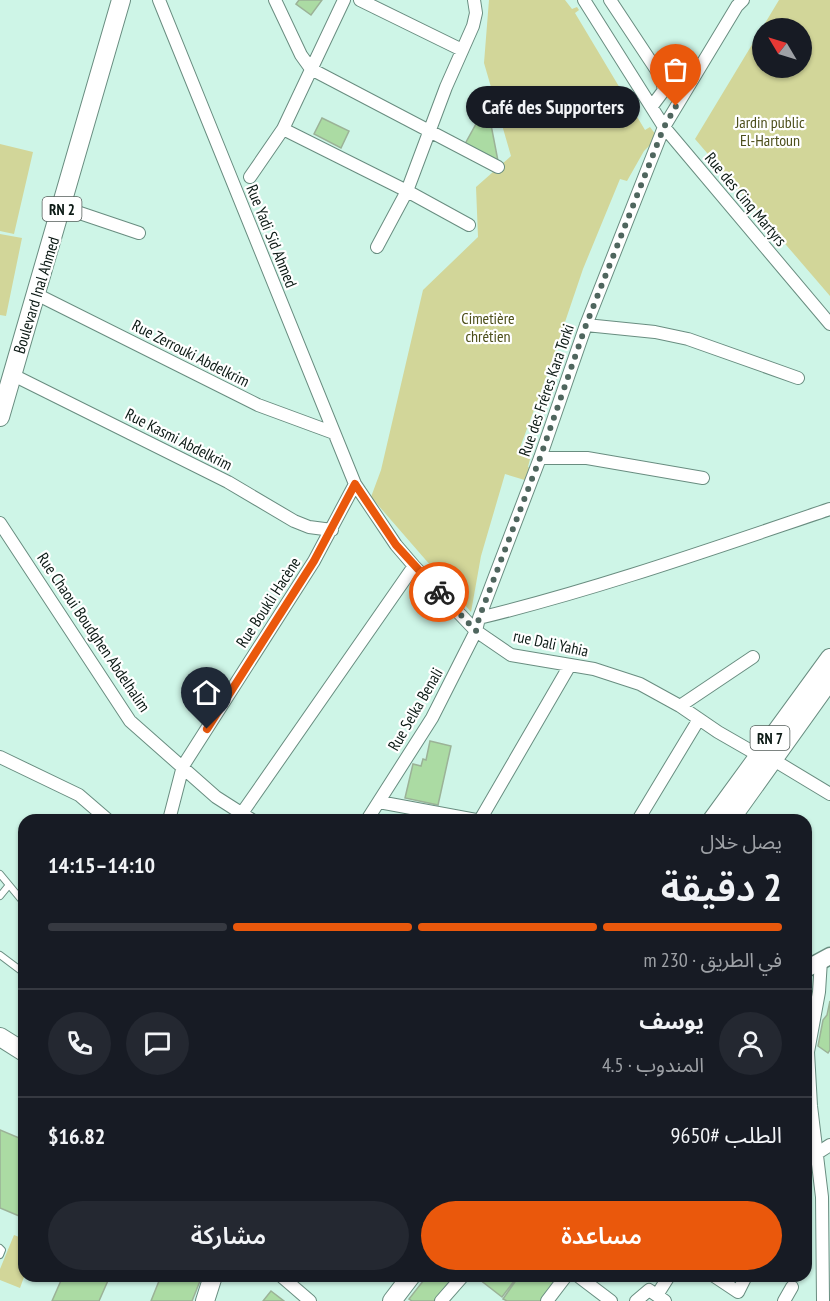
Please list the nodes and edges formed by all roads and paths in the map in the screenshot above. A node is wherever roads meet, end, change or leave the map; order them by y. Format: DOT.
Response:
graph roads {
  1 [pos="121,0"];
  2 [pos="159,0"];
  3 [pos="275,0"];
  4 [pos="344,0"];
  5 [pos="360,0"];
  6 [pos="474,0"];
  7 [pos="584,0"];
  8 [pos="610,0"];
  9 [pos="737,2"];
  10 [pos="462,50"];
  11 [pos="311,69"];
  12 [pos="652,106"];
  13 [pos="664,127"];
  14 [pos="283,129"];
  15 [pos="430,130"];
  16 [pos="498,167"];
  17 [pos="250,177"];
  18 [pos="407,191"];
  19 [pos="62,207"];
  20 [pos="469,225"];
  21 [pos="139,233"];
  22 [pos="377,247"];
  23 [pos="36,294"];
  24 [pos="830,324"];
  25 [pos="586,325"];
  26 [pos="11,375"];
  27 [pos="798,378"];
  28 [pos="0,417"];
  29 [pos="334,433"];
  30 [pos="540,458"];
  31 [pos="703,478"];
  32 [pos="355,484"];
  33 [pos="830,509"];
  34 [pos="0,523"];
  35 [pos="332,530"];
  36 [pos="414,566"];
  37 [pos="479,618"];
  38 [pos="476,631"];
  39 [pos="753,657"];
  40 [pos="830,658"];
  41 [pos="570,665"];
  42 [pos="830,680"];
  43 [pos="680,706"];
  44 [pos="699,719"];
  45 [pos="0,757"];
  46 [pos="765,757"];
  47 [pos="183,766"];
  48 [pos="830,794"];
  49 [pos="379,801"];
  50 [pos="101,814"];
  51 [pos="171,814"];
  52 [pos="242,814"];
  53 [pos="249,814"];
  54 [pos="371,814"];
  55 [pos="447,814"];
  56 [pos="482,814"];
  57 [pos="642,814"];
  58 [pos="717,814"];
  59 [pos="733,814"];
  60 [pos="0,874"];
  61 [pos="9,885"];
  62 [pos="0,896"];
  63 [pos="18,896"];
  64 [pos="0,955"];
  65 [pos="826,958"];
  66 [pos="812,966"];
  67 [pos="18,968"];
  68 [pos="812,1030"];
  69 [pos="0,1037"];
  70 [pos="18,1048"];
  71 [pos="812,1103"];
  72 [pos="830,1145"];
  73 [pos="816,1154"];
  74 [pos="825,1185"];
  75 [pos="0,1248"];
  76 [pos="0,1255"];
  77 [pos="211,1282"];
  78 [pos="289,1282"];
  79 [pos="395,1282"];
  80 [pos="406,1282"];
  81 [pos="458,1282"];
  82 [pos="561,1282"];
  83 [pos="586,1282"];
  84 [pos="667,1282"];
  85 [pos="723,1282"];
  86 [pos="743,1282"];
  87 [pos="792,1287"];
  88 [pos="661,1298"];
  89 [pos="205,1301"];
  90 [pos="310,1301"];
  91 [pos="381,1301"];
  92 [pos="392,1301"];
  93 [pos="441,1301"];
  94 [pos="547,1301"];
  95 [pos="611,1301"];
  96 [pos="636,1301"];
  97 [pos="784,1301"];
  98 [pos="822,1301"];
  1 -- 19 [label="main road, Boulevard Inal Ahmed / RN 2"];
  2 -- 29 [label="street, Rue Yadi Sid Ahmed"];
  3 -- 11 [label="street"];
  4 -- 11 [label="street"];
  5 -- 10 [label="street"];
  6 -- 10 [label="street"];
  7 -- 12 [label="street, Rue des Cinq Martyrs"];
  8 -- 12 [label="street"];
  9 -- 13 [label="street, Rue des Fréres Kara Torki"];
  10 -- 15 [label="street"];
  11 -- 14 [label="street"];
  11 -- 15 [label="street"];
  12 -- 13 [label="street, Rue des Cinq Martyrs"];
  13 -- 24 [label="street, Rue des Cinq Martyrs"];
  13 -- 25 [label="street, Rue des Fréres Kara Torki"];
  14 -- 17 [label="street"];
  14 -- 18 [label="street"];
  15 -- 16 [label="street"];
  15 -- 18 [label="street"];
  18 -- 20 [label="street"];
  18 -- 22 [label="street"];
  19 -- 21 [label="street"];
  19 -- 23 [label="main road, Boulevard Inal Ahmed / RN 2"];
  23 -- 26 [label="main road, Boulevard Inal Ahmed / RN 2"];
  23 -- 29 [label="street, Rue Zerrouki Abdelkrim"];
  25 -- 27 [label="street"];
  25 -- 30 [label="street, Rue des Fréres Kara Torki"];
  26 -- 28 [label="main road, Boulevard Inal Ahmed / RN 2"];
  26 -- 35 [label="street, Rue Kasmi Abdelkrim"];
  29 -- 32 [label="street, Rue Yadi Sid Ahmed"];
  30 -- 31 [label="street"];
  30 -- 37 [label="street, Rue des Fréres Kara Torki"];
  32 -- 35 [label="street, Rue Boukli Hacène"];
  32 -- 36 [label="street, rue Dali Yahia"];
  33 -- 37 [label="street"];
  34 -- 47 [label="street, Rue Chaoui Boudghen Abdelhalim"];
  35 -- 47 [label="street, Rue Boukli Hacène"];
  36 -- 38 [label="street, rue Dali Yahia"];
  36 -- 53 [label="street"];
  37 -- 38 [label="street, Rue des Fréres Kara Torki"];
  38 -- 41 [label="street, rue Dali Yahia"];
  38 -- 49 [label="street, Rue Selka Benali"];
  39 -- 43 [label="street"];
  40 -- 46 [label="main road, RN 7"];
  41 -- 43 [label="street, rue Dali Yahia"];
  41 -- 56 [label="street"];
  42 -- 46 [label="main road, RN 7"];
  43 -- 44 [label="street, rue Dali Yahia"];
  44 -- 46 [label="street, rue Dali Yahia"];
  44 -- 57 [label="street"];
  45 -- 50 [label="street"];
  46 -- 48 [label="street, rue Dali Yahia"];
  46 -- 58 [label="main road, RN 7"];
  46 -- 59 [label="main road, RN 7"];
  47 -- 51 [label="street, Rue Boukli Hacène"];
  47 -- 52 [label="street, Rue Chaoui Boudghen Abdelhalim"];
  49 -- 54 [label="street, Rue Selka Benali"];
  49 -- 55 [label="street"];
  60 -- 61 [label="lane"];
  61 -- 62 [label="lane"];
  61 -- 63 [label="lane"];
  64 -- 67 [label="lane"];
  65 -- 66 [label="main road"];
  65 -- 68 [label="street"];
  69 -- 70 [label="main road"];
  71 -- 73 [label="street"];
  72 -- 73 [label="street"];
  73 -- 74 [label="street"];
  74 -- 98 [label="street"];
  75 -- 76 [label="lane"];
  77 -- 89 [label="main road"];
  78 -- 90 [label="street"];
  79 -- 91 [label="main road"];
  80 -- 92 [label="main road"];
  81 -- 93 [label="street"];
  82 -- 94 [label="street"];
  83 -- 95 [label="street"];
  84 -- 88 [label="street"];
  85 -- 86 [label="street"];
  87 -- 97 [label="street"];
  88 -- 96 [label="street"];
}
